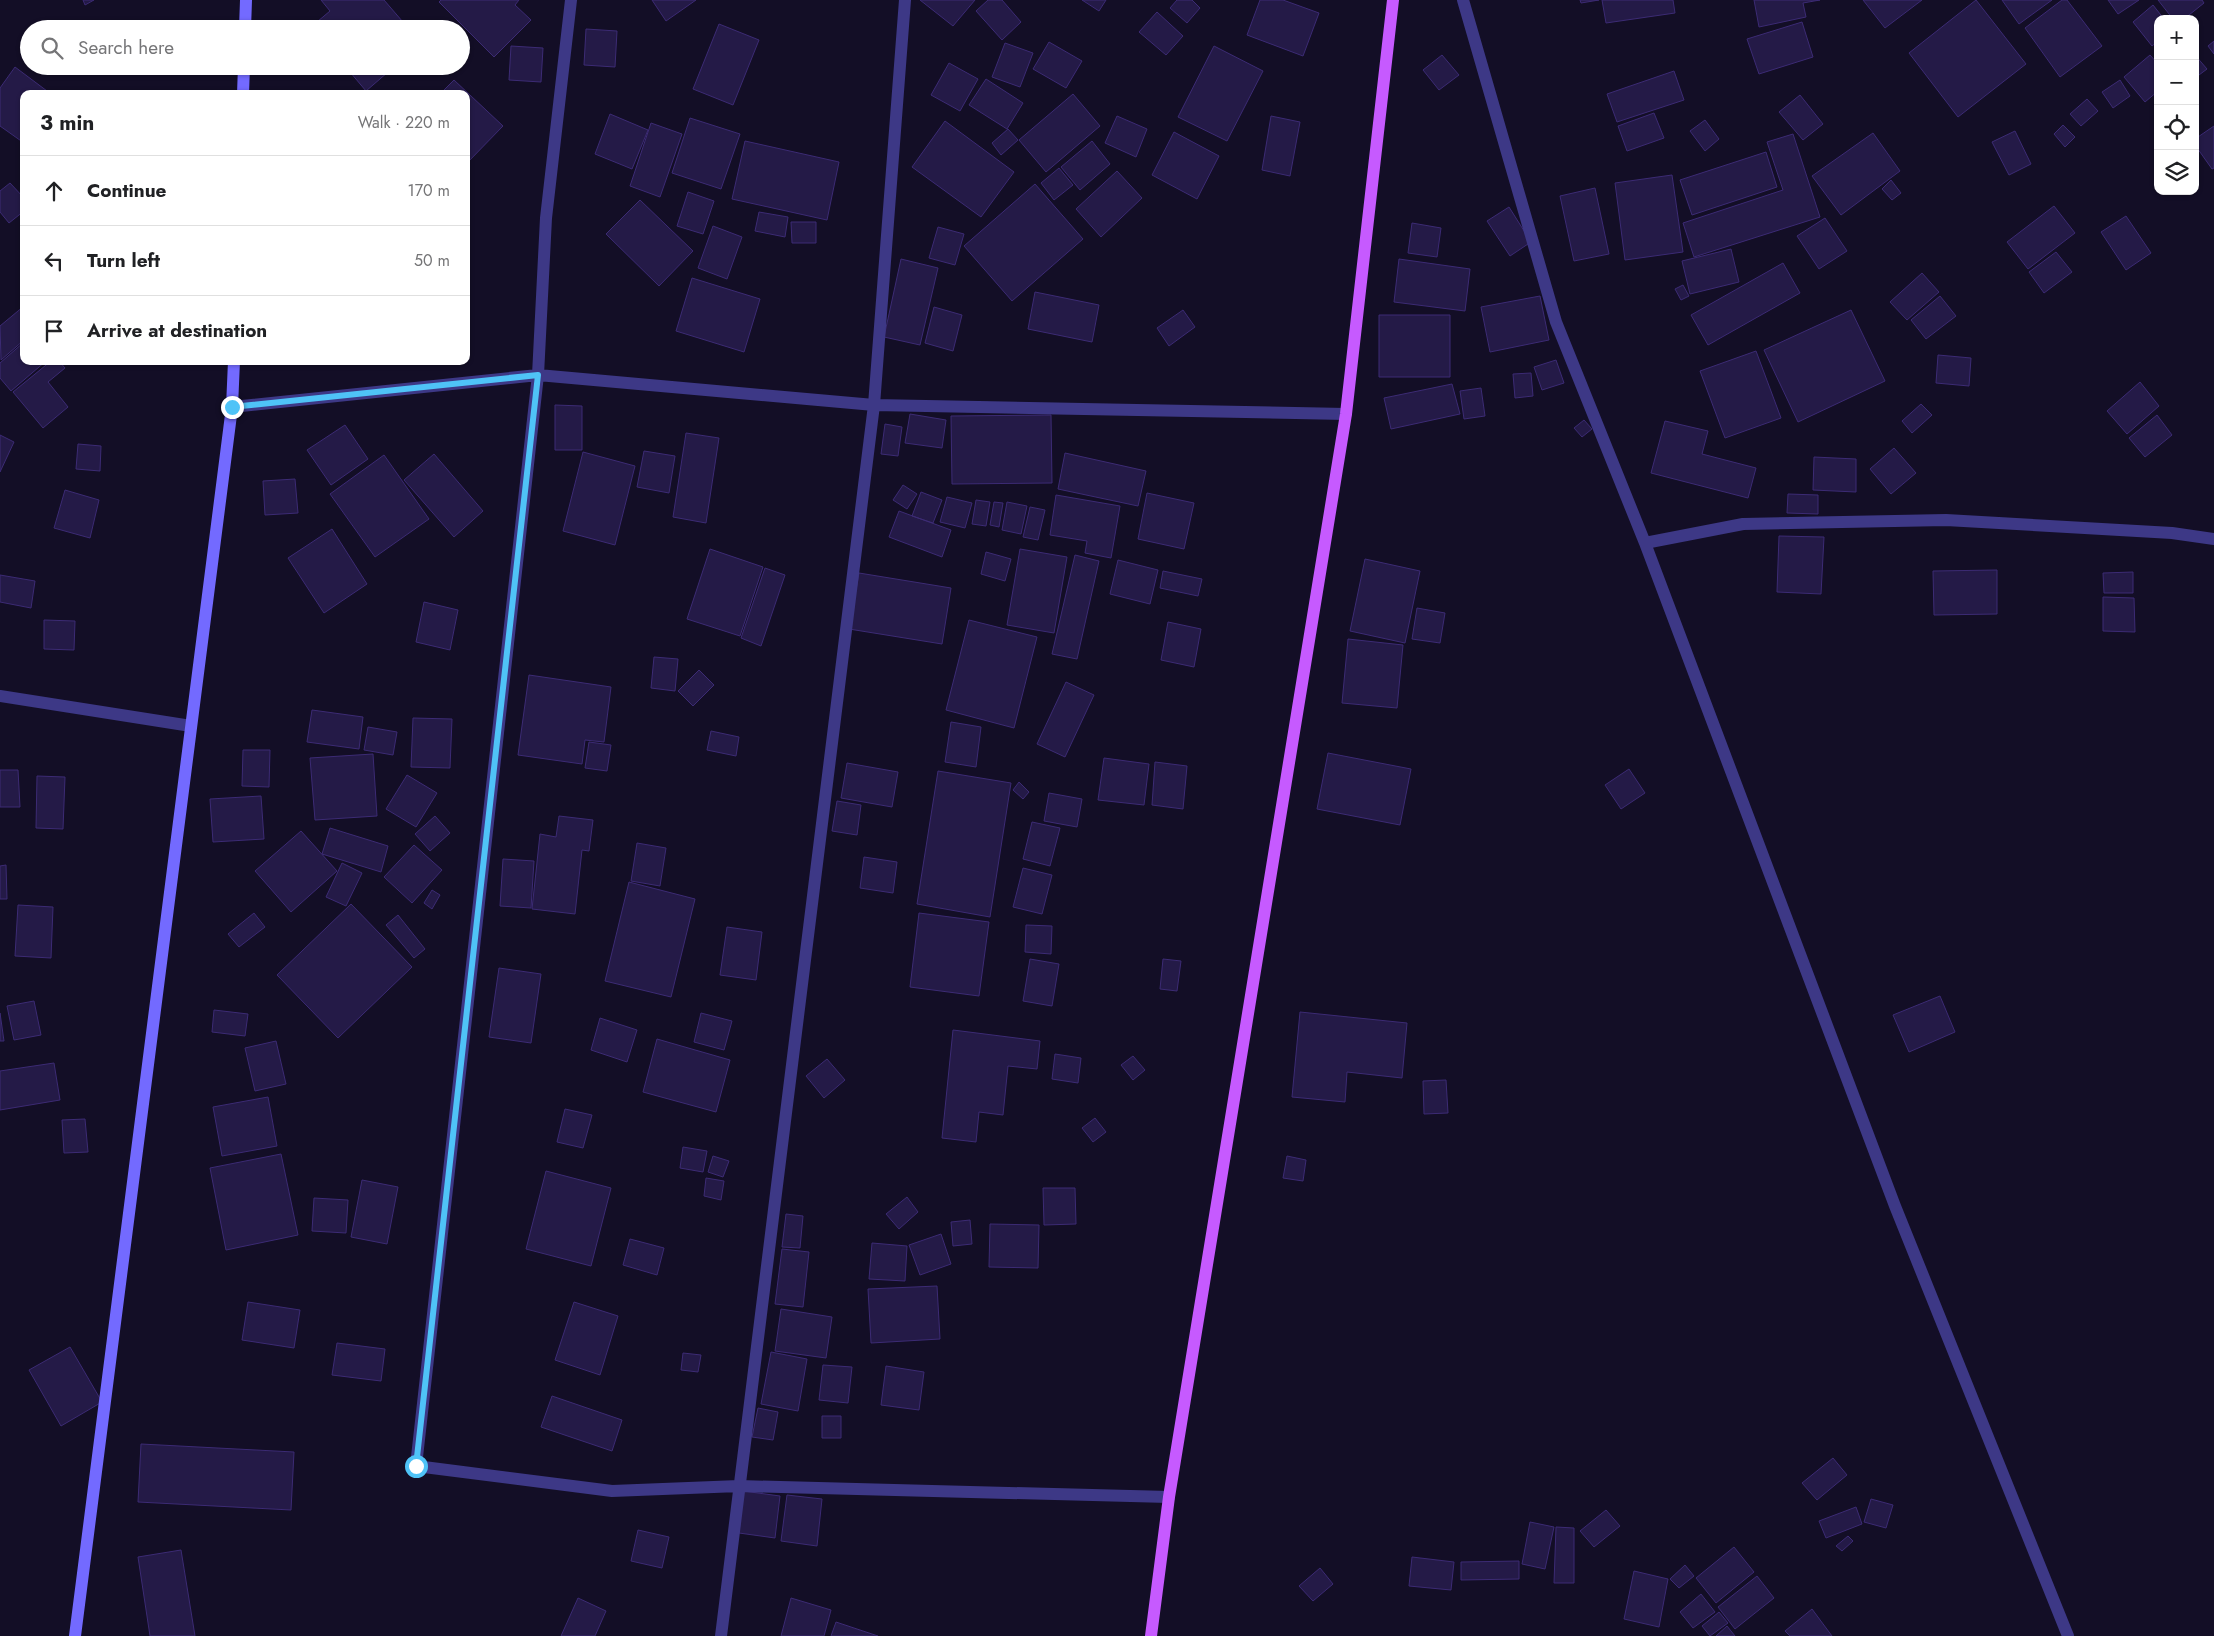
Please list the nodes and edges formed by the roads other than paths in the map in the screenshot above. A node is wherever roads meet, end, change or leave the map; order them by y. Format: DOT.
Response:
graph roads {
  1 [pos="246,0"];
  2 [pos="570,0"];
  3 [pos="905,0"];
  4 [pos="1393,0"];
  5 [pos="1463,0"];
  6 [pos="245,20"];
  7 [pos="244,75"];
  8 [pos="243,90"];
  9 [pos="234,365"];
  10 [pos="538,375"];
  11 [pos="874,405"];
  12 [pos="232,407"];
  13 [pos="1346,414"];
  14 [pos="2214,539"];
  15 [pos="1645,543"];
  16 [pos="0,696"];
  17 [pos="191,726"];
  18 [pos="739,1486"];
  19 [pos="1170,1497"];
  20 [pos="75,1636"];
  21 [pos="721,1636"];
  22 [pos="1151,1636"];
  23 [pos="2068,1636"];
  1 -- 6 [label="street"];
  2 -- 10 [label="street"];
  3 -- 11 [label="street"];
  4 -- 13 [label="main road"];
  5 -- 15 [label="street"];
  7 -- 8 [label="street"];
  9 -- 12 [label="street"];
  10 -- 11 [label="street"];
  10 -- 12 [label="street"];
  10 -- 18 [label="street"];
  11 -- 13 [label="street"];
  11 -- 18 [label="street"];
  12 -- 17 [label="street"];
  13 -- 19 [label="main road"];
  14 -- 15 [label="street"];
  15 -- 23 [label="street"];
  16 -- 17 [label="street"];
  17 -- 20 [label="street"];
  18 -- 19 [label="street"];
  18 -- 21 [label="street"];
  19 -- 22 [label="main road"];
}
